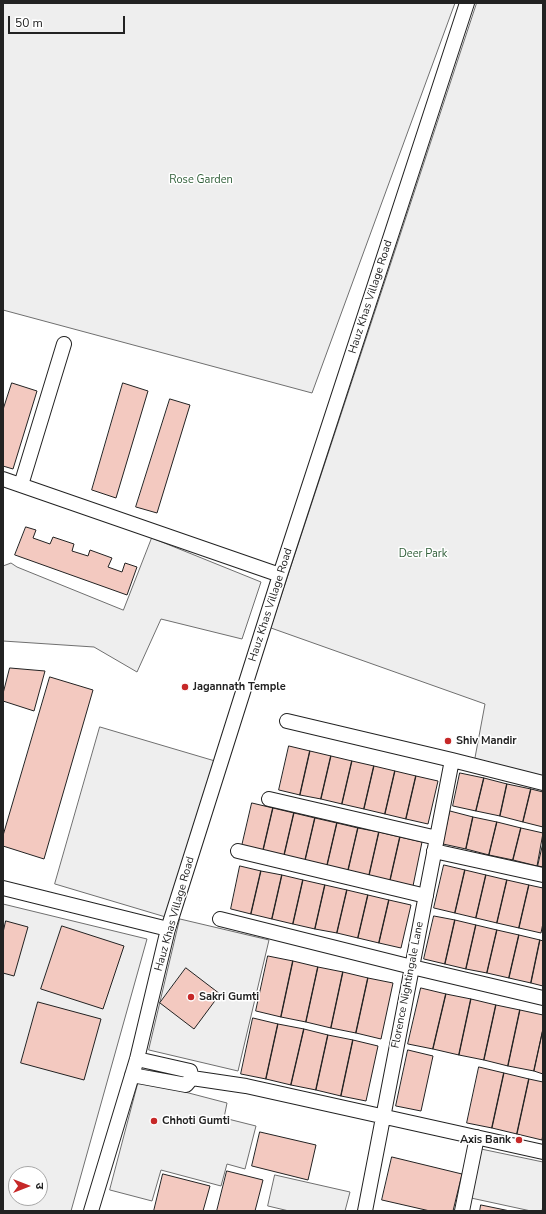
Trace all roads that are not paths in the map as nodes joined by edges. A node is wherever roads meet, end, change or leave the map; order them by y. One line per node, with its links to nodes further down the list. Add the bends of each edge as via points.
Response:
1 (467, 3): 5 (street, Hauz Khas Village Road)
2 (64, 344): 4 (street)
3 (3, 478): 4 (street)
4 (21, 485): 5 (street)
5 (280, 574): 16 (street, Hauz Khas Village Road)
6 (287, 721): 7 (street)
7 (452, 760): 8 (street); 10 (street, Florence Nightingale Lane)
8 (543, 783)
9 (269, 799): 10 (street)
10 (436, 844): 12 (street); 14 (street, Florence Nightingale Lane)
11 (238, 851): 14 (street)
12 (543, 875)
13 (3, 888): 16 (street)
14 (426, 896): 17 (street, Florence Nightingale Lane)
15 (220, 919): 17 (street)
16 (168, 929): 19 (street, Hauz Khas Village Road)
17 (412, 967): 18 (street); 22 (street, Florence Nightingale Lane)
18 (543, 998)
19 (137, 1059): 20 (street, Hauz Khas Village Road); 21 (street, via 190,1071)
20 (132, 1075): 21 (street, via 186,1085); 25 (street, Hauz Khas Village Road)
21 (192, 1078): 22 (street, via 246,1086)
22 (383, 1116): 23 (street); 26 (street, Florence Nightingale Lane)
23 (477, 1137): 24 (street); 27 (street)
24 (543, 1152)
25 (91, 1211)
26 (364, 1211)
27 (462, 1211)

